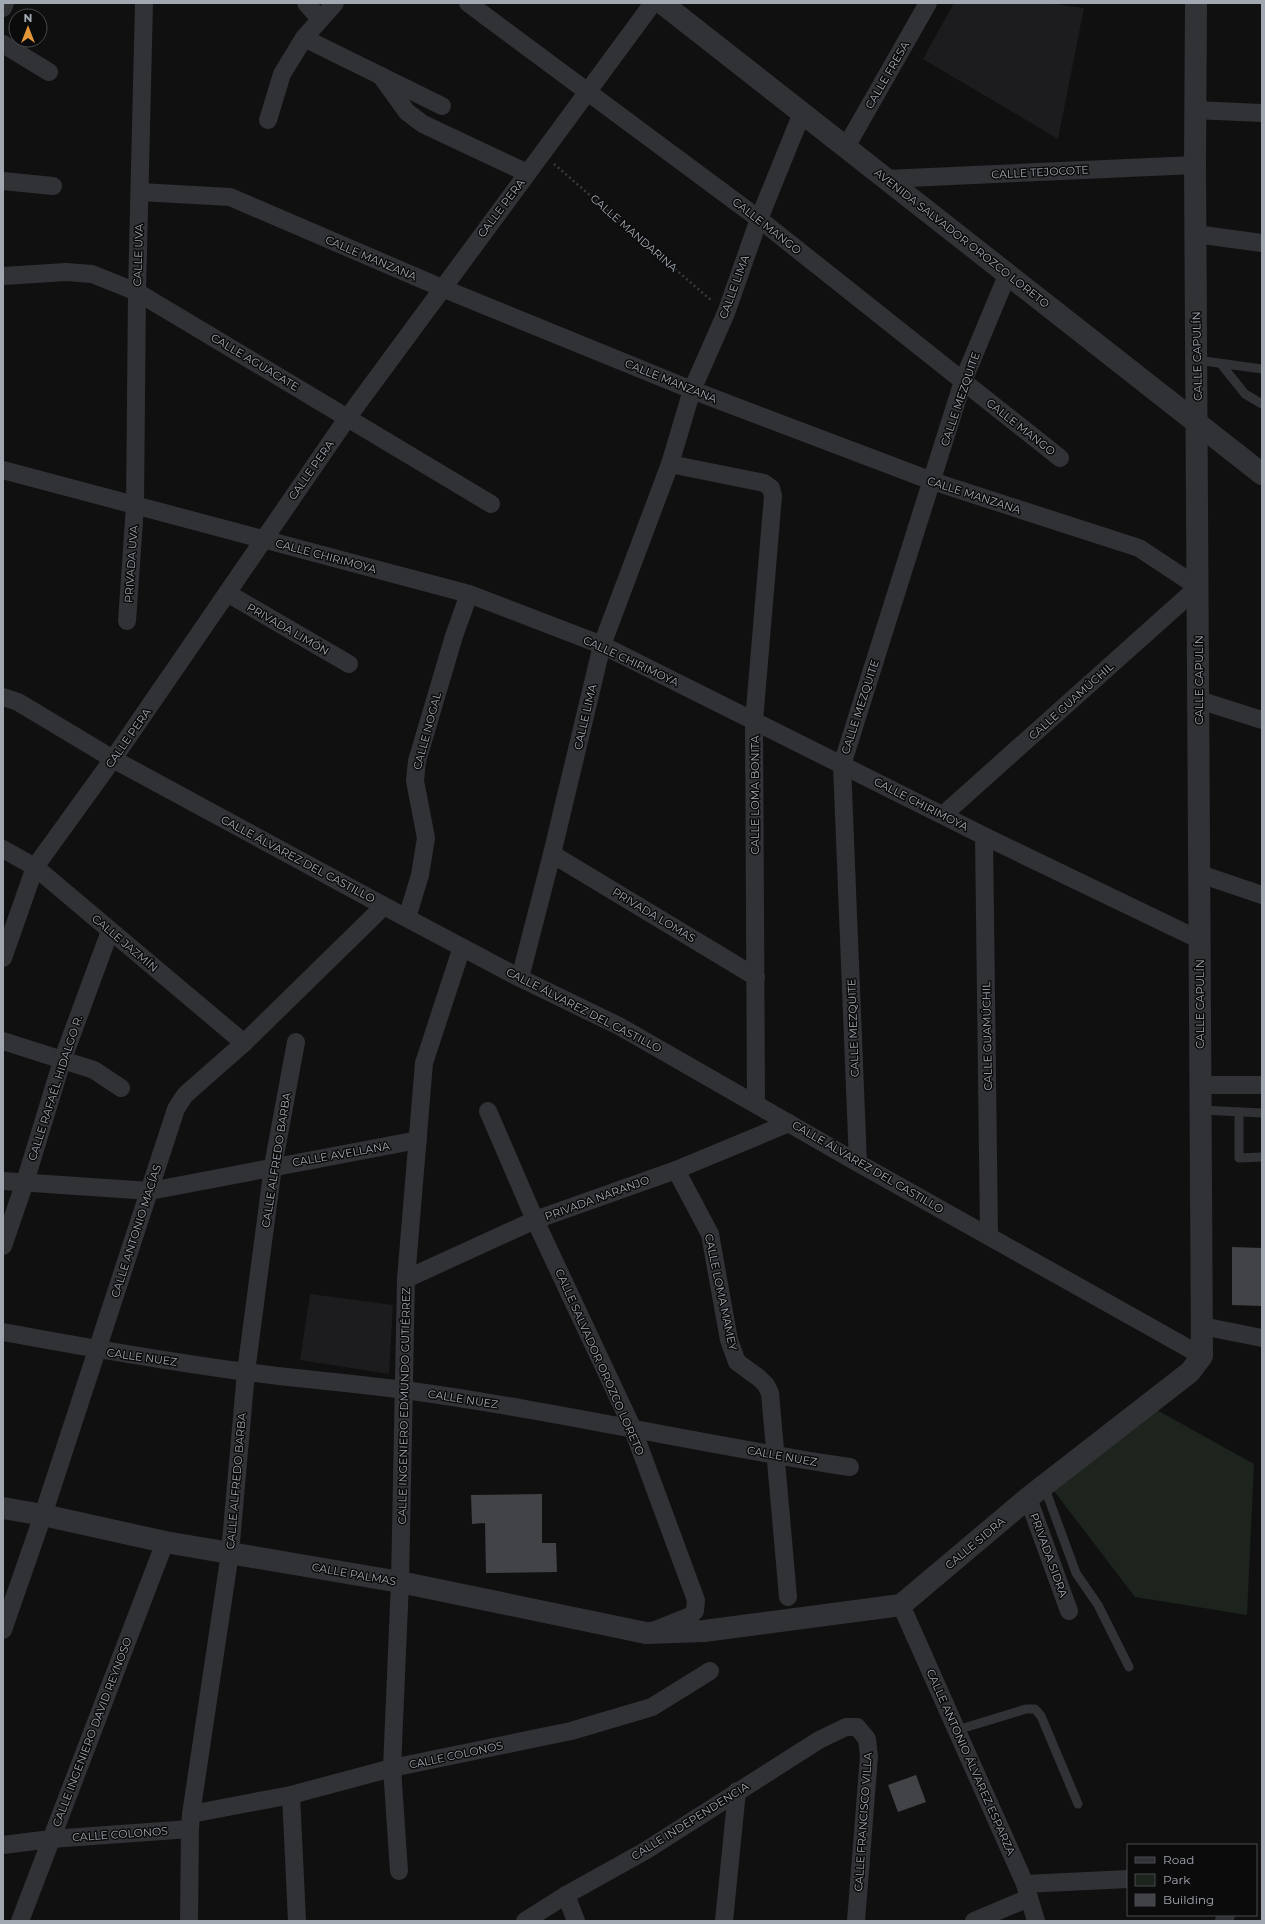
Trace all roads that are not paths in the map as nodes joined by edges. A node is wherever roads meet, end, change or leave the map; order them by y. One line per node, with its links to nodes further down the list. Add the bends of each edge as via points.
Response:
1 (5, 3): 10 (street)
2 (144, 3): 28 (street, CALLE UVA)
3 (306, 3): 11 (street)
4 (335, 3): 11 (street)
5 (468, 3): 16 (street, CALLE MANGO)
6 (653, 3): 16 (street, CALLE PERA)
7 (662, 3): 19 (street, AVENIDA SALVADOR OROZCO LORETO)
8 (928, 3): 22 (street, CALLE FRESA)
9 (1196, 3): 18 (street, CALLE CAPULÍN)
10 (3, 8)
11 (320, 19): 12 (street)
12 (304, 38): 15 (street); 21 (street, via 282,74)
13 (3, 44): 14 (street)
14 (49, 72)
15 (381, 76): 17 (street); 24 (street, via 407,112 423,124)
16 (588, 91): 24 (street, CALLE PERA); 29 (street, CALLE MANGO)
17 (442, 106)
18 (1194, 110): 20 (street); 23 (street, CALLE CAPULÍN)
19 (802, 113): 22 (street, AVENIDA SALVADOR OROZCO LORETO); 29 (street, CALLE LIMA)
20 (1262, 113)
21 (268, 120)
22 (846, 147): 25 (street, AVENIDA SALVADOR OROZCO LORETO)
23 (1195, 165): 25 (street, CALLE TEJOCOTE); 30 (street, CALLE CAPULÍN)
24 (527, 174): 34 (street, CALLE PERA)
25 (886, 179): 32 (street, AVENIDA SALVADOR OROZCO LORETO)
26 (3, 181): 27 (street)
27 (53, 186)
28 (140, 192): 34 (street, CALLE MANZANA, via 230,197); 35 (street, CALLE UVA)
29 (759, 219): 39 (street, CALLE MANGO); 40 (street, CALLE LIMA, via 726,313)
30 (1195, 234): 31 (street); 36 (street, CALLE CAPULÍN)
31 (1262, 243)
32 (1008, 273): 39 (street, CALLE MEZQUITE); 43 (street, AVENIDA SALVADOR OROZCO LORETO)
33 (3, 276): 35 (street, CALLE AGUACATE, via 66,272 92,274)
34 (442, 288): 40 (street, CALLE MANZANA); 42 (street, CALLE PERA)
35 (137, 292): 42 (street, CALLE AGUACATE); 50 (street, CALLE UVA)
36 (1197, 360): 37 (lane); 43 (street, CALLE CAPULÍN)
37 (1221, 364): 38 (lane); 41 (lane, via 1245,394)
38 (1262, 370)
39 (963, 381): 44 (street, CALLE MANGO); 48 (street, CALLE MEZQUITE)
40 (692, 390): 45 (street, CALLE LIMA); 48 (street, CALLE MANZANA)
41 (1262, 404)
42 (348, 417): 49 (street, CALLE AGUACATE); 51 (street, CALLE PERA)
43 (1197, 423): 47 (street, AVENIDA SALVADOR OROZCO LORETO); 52 (street, CALLE CAPULÍN)
44 (1060, 458)
45 (670, 464): 56 (street, CALLE LIMA); 61 (street, CALLE LOMA BONITA, via 764,483 771,488 773,496)
46 (3, 470): 50 (street, CALLE CHIRIMOYA)
47 (1262, 474)
48 (932, 482): 52 (street, CALLE MANZANA, via 1139,548); 63 (street, CALLE MEZQUITE)
49 (491, 504)
50 (135, 506): 51 (street, CALLE CHIRIMOYA); 55 (street, PRIVADA UVA)
51 (263, 539): 53 (street, CALLE PERA); 54 (street, CALLE CHIRIMOYA)
52 (1198, 587): 59 (street, CALLE CAPULÍN); 64 (street, CALLE GUAMÚCHIL)
53 (227, 593): 57 (street, PRIVADA LIMÓN); 62 (street, CALLE PERA)
54 (469, 594): 56 (street, CALLE CHIRIMOYA); 72 (street, CALLE NOGAL, via 417,761 414,781 426,838 420,876)
55 (127, 621)
56 (602, 645): 61 (street, CALLE CHIRIMOYA); 67 (street, CALLE LIMA)
57 (349, 664)
58 (3, 697): 62 (street, CALLE ÁLVAREZ DEL CASTILLO, via 18,702)
59 (1199, 700): 60 (street); 69 (street, CALLE CAPULÍN)
60 (1262, 720)
61 (754, 721): 63 (street, CALLE CHIRIMOYA); 77 (street, CALLE LOMA BONITA)
62 (113, 760): 68 (street, CALLE PERA); 71 (street, CALLE ÁLVAREZ DEL CASTILLO)
63 (842, 765): 64 (street, CALLE CHIRIMOYA); 94 (street, CALLE MEZQUITE)
64 (943, 815): 65 (street, CALLE CHIRIMOYA)
65 (984, 836): 74 (street, CALLE CHIRIMOYA); 101 (street, CALLE GUAMÚCHIL)
66 (3, 849): 68 (street, CALLE JAZMÍN)
67 (552, 854): 77 (street, PRIVADA LOMAS); 78 (street, CALLE LIMA)
68 (36, 867): 73 (street, CALLE JAZMÍN); 76 (street, CALLE PERA)
69 (1200, 874): 70 (street); 74 (street, CALLE CAPULÍN)
70 (1262, 894)
71 (384, 906): 72 (street, CALLE ÁLVAREZ DEL CASTILLO); 81 (street, CALLE ANTONIO MACÍAS)
72 (407, 918): 75 (street, CALLE ÁLVAREZ DEL CASTILLO)
73 (110, 931): 81 (street, CALLE JAZMÍN); 82 (street, CALLE RAFAÉL HIDALGO R.)
74 (1200, 940): 83 (street, CALLE CAPULÍN)
75 (462, 948): 78 (street, CALLE ÁLVAREZ DEL CASTILLO); 92 (street, CALLE INGENIERO EDMUNDO GUTIÉRREZ, via 424,1064)
76 (3, 958)
77 (756, 977): 86 (street, CALLE LOMA BONITA)
78 (520, 978): 86 (street, CALLE ÁLVAREZ DEL CASTILLO, via 619,1026)
79 (3, 1041): 82 (street)
80 (296, 1042): 95 (street, CALLE ALFREDO BARBA)
81 (244, 1043): 99 (street, CALLE ANTONIO MACÍAS, via 185,1095 176,1109)
82 (62, 1061): 85 (street, via 94,1070); 98 (street, CALLE RAFAÉL HIDALGO R.)
83 (1201, 1085): 84 (street); 87 (street, CALLE CAPULÍN)
84 (1262, 1085)
85 (121, 1088)
86 (756, 1103): 91 (street, CALLE ÁLVAREZ DEL CASTILLO)
87 (1201, 1110): 89 (lane); 104 (street, CALLE CAPULÍN)
88 (488, 1111): 100 (street, CALLE SALVADOR OROZCO LORETO)
89 (1239, 1112): 90 (lane); 93 (lane, via 1239,1158)
90 (1262, 1113)
91 (790, 1123): 94 (street, CALLE ÁLVAREZ DEL CASTILLO); 96 (street, PRIVADA NARANJO)
92 (418, 1140): 95 (street, CALLE AVELLANA); 103 (street, CALLE INGENIERO EDMUNDO GUTIÉRREZ)
93 (1262, 1158)
94 (858, 1163): 101 (street, CALLE ÁLVAREZ DEL CASTILLO)
95 (273, 1166): 99 (street, CALLE AVELLANA); 109 (street, CALLE ALFREDO BARBA)
96 (676, 1170): 100 (street, PRIVADA NARANJO); 112 (street, CALLE LOMA MAMEY, via 710,1234 729,1340 737,1362 759,1378 770,1393)
97 (3, 1181): 98 (street, CALLE AVELLANA)
98 (25, 1182): 99 (street, CALLE AVELLANA); 102 (street, CALLE RAFAÉL HIDALGO R.)
99 (150, 1190): 107 (street, CALLE ANTONIO MACÍAS)
100 (535, 1220): 103 (street, PRIVADA NARANJO); 111 (street, CALLE SALVADOR OROZCO LORETO)
101 (990, 1235): 108 (street, CALLE ÁLVAREZ DEL CASTILLO)
102 (3, 1246)
103 (406, 1279): 110 (street, CALLE INGENIERO EDMUNDO GUTIÉRREZ)
104 (1202, 1326): 106 (street); 108 (street, CALLE CAPULÍN)
105 (3, 1332): 107 (street, CALLE NUEZ)
106 (1262, 1338)
107 (97, 1350): 109 (street, CALLE NUEZ); 116 (street, CALLE ANTONIO MACÍAS)
108 (1202, 1356): 114 (street, CALLE SIDRA, via 1190,1372)
109 (246, 1372): 110 (street, CALLE NUEZ); 118 (street, CALLE ALFREDO BARBA)
110 (405, 1390): 111 (street, CALLE NUEZ); 119 (street, CALLE INGENIERO EDMUNDO GUTIÉRREZ)
111 (632, 1427): 112 (street, CALLE NUEZ); 124 (street, CALLE SALVADOR OROZCO LORETO, via 697,1605 690,1616)
112 (774, 1456): 113 (street, CALLE NUEZ); 120 (street, CALLE LOMA MAMEY)
113 (850, 1467)
114 (1036, 1492): 121 (street, CALLE SIDRA); 122 (street, PRIVADA SIDRA); 125 (lane, via 1076,1573 1098,1605)
115 (3, 1508): 116 (street, CALLE PALMAS)
116 (43, 1515): 117 (street, CALLE PALMAS); 123 (street, CALLE ANTONIO MACÍAS)
117 (165, 1542): 118 (street, CALLE PALMAS); 134 (street, CALLE INGENIERO DAVID REYNOSO)
118 (230, 1552): 119 (street, CALLE PALMAS); 133 (street, CALLE ALFREDO BARBA)
119 (400, 1582): 124 (street, CALLE PALMAS); 129 (street, CALLE INGENIERO EDMUNDO GUTIÉRREZ)
120 (788, 1597)
121 (901, 1605): 124 (street, CALLE PALMAS, via 704,1632); 128 (street, CALLE ANTONIO ÁLVAREZ ESPARZA)
122 (1069, 1611)
123 (3, 1630)
124 (646, 1633)
125 (1129, 1667)
126 (710, 1671): 129 (street, CALLE COLONOS, via 652,1707 571,1731)
127 (857, 1727): 130 (street, CALLE INDEPENDENCIA, via 846,1727 819,1740); 146 (street, CALLE FRANCISCO VILLA, via 867,1739 869,1756)
128 (957, 1730): 132 (lane, via 1026,1709 1035,1709 1041,1716); 138 (street, CALLE ANTONIO ÁLVAREZ ESPARZA)
129 (392, 1768): 131 (street, CALLE COLONOS); 136 (street, CALLE INGENIERO EDMUNDO GUTIÉRREZ)
130 (737, 1791): 139 (street, CALLE INDEPENDENCIA, via 645,1851); 145 (street)
131 (291, 1795): 133 (street, CALLE COLONOS); 142 (street)
132 (1078, 1804)
133 (191, 1821): 134 (street, CALLE COLONOS); 141 (street, CALLE ALFREDO BARBA)
134 (51, 1839): 135 (street, CALLE COLONOS); 140 (street, CALLE INGENIERO DAVID REYNOSO)
135 (3, 1845)
136 (399, 1870)
137 (1127, 1879): 138 (street)
138 (1027, 1891): 147 (street); 148 (street, CALLE ANTONIO ÁLVAREZ ESPARZA)
139 (566, 1895): 143 (street, CALLE INDEPENDENCIA); 144 (street)
140 (20, 1921)
141 (189, 1921)
142 (298, 1921)
143 (525, 1921)
144 (576, 1921)
145 (724, 1921)
146 (856, 1921)
147 (974, 1921)
148 (1036, 1921)

